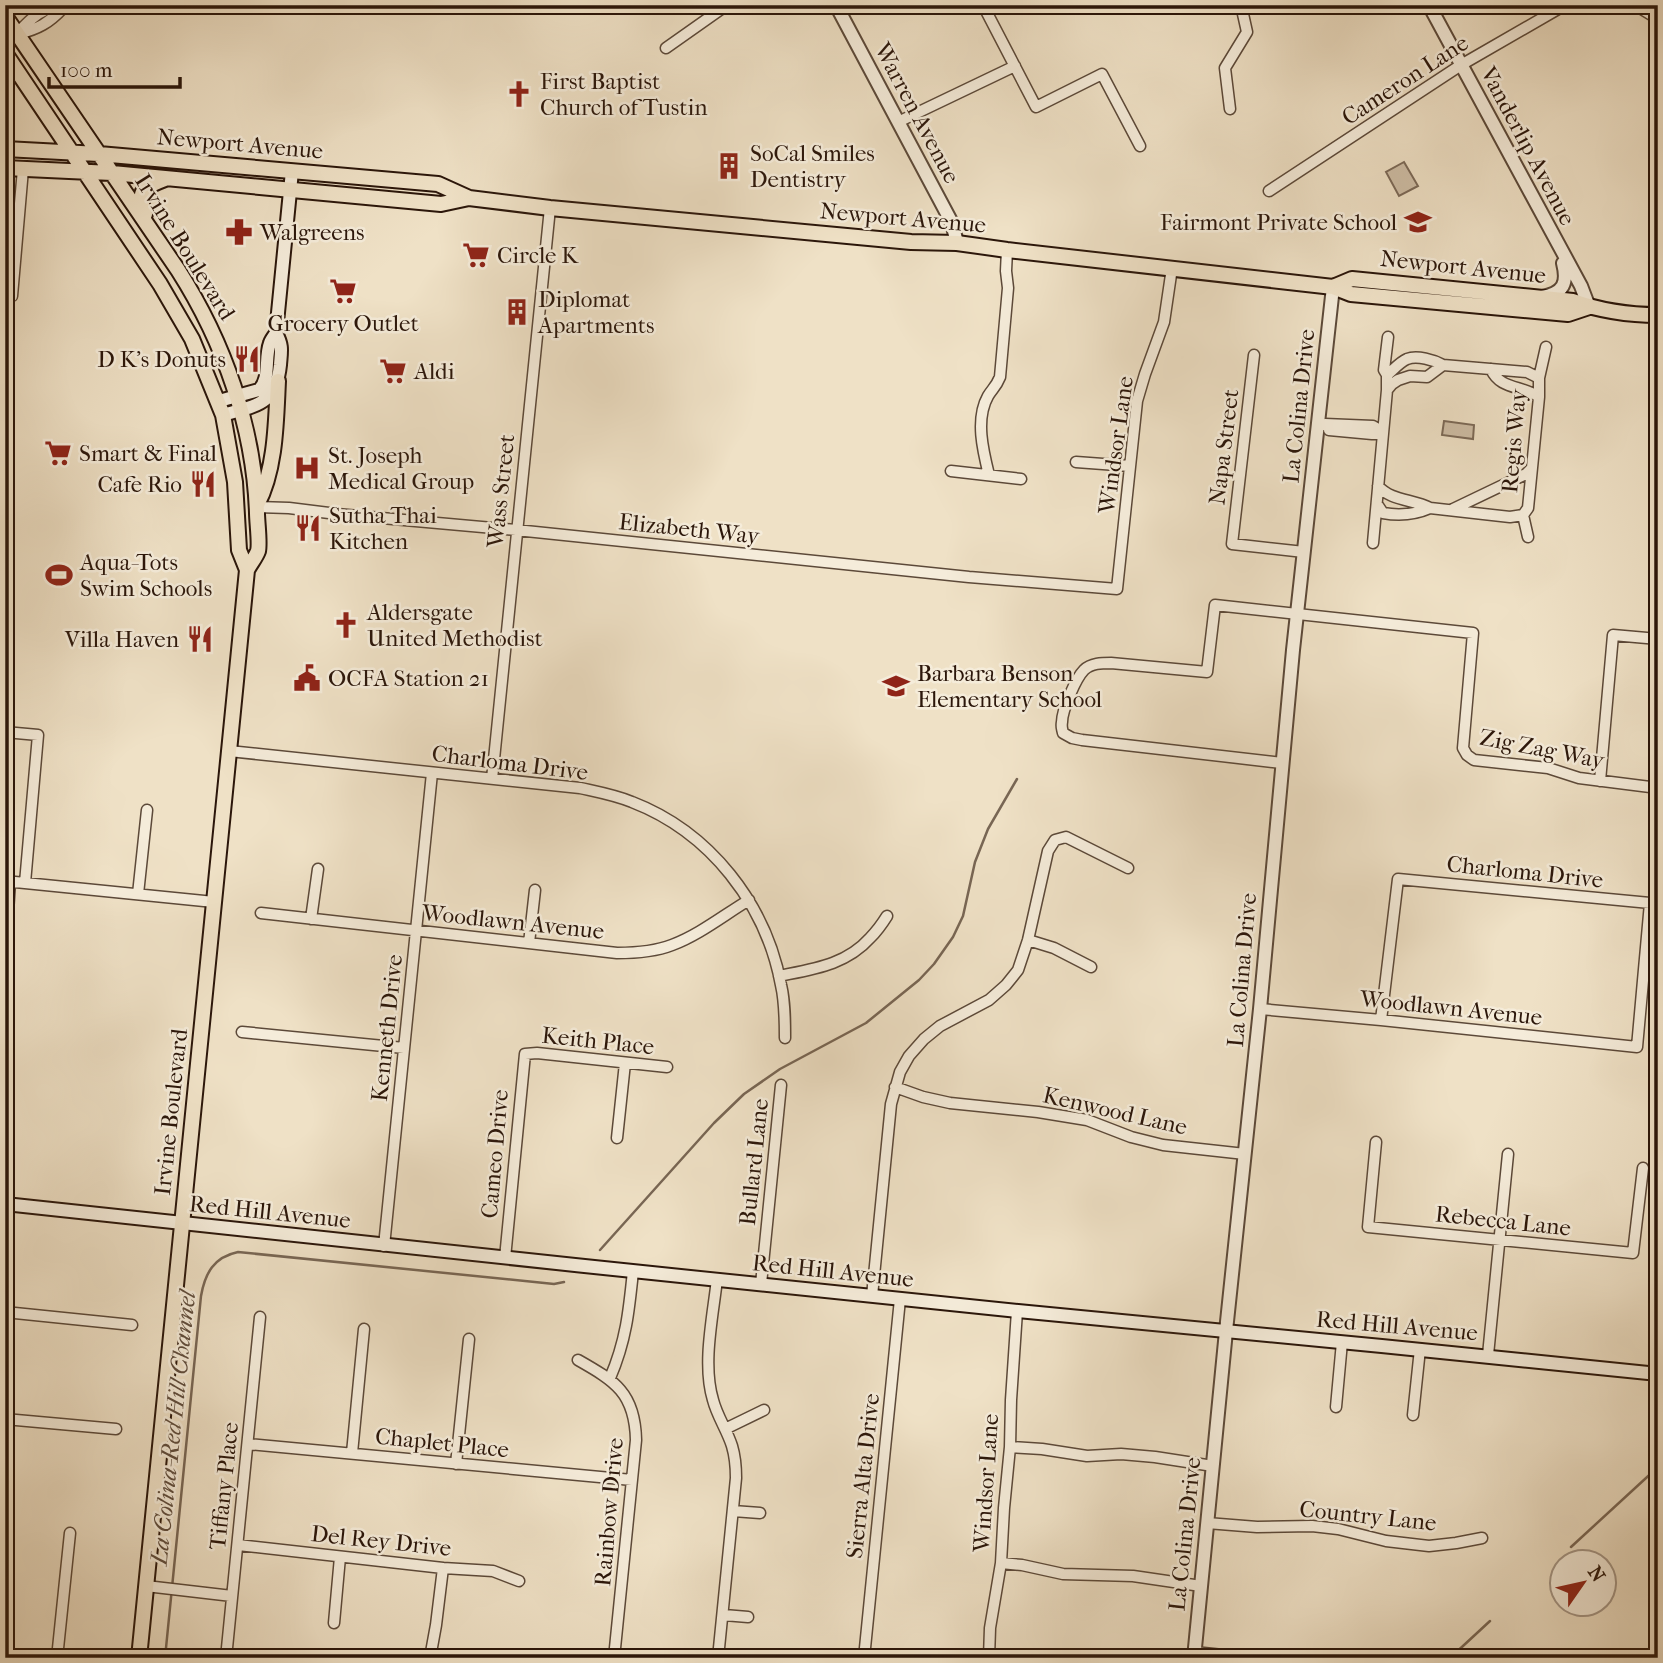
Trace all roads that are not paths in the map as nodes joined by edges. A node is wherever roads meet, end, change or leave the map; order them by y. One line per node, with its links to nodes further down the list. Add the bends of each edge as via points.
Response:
1 (727, 5): 13 (street)
2 (836, 5): 18 (street, Warren Avenue)
3 (1241, 5): 17 (street, via 1247,32 1225,68)
4 (1429, 5): 15 (street, Vanderlip Avenue)
5 (1565, 5): 15 (street, Cameron Lane)
6 (1635, 5): 10 (street)
7 (66, 6): 11 (street, via 53,19)
8 (986, 6): 16 (street)
9 (5, 16): 11 (main road, Irvine Boulevard)
10 (1657, 17)
11 (18, 34): 12 (street); 22 (main road, Irvine Boulevard)
12 (5, 44)
13 (666, 48)
14 (5, 53): 21 (main road, Irvine Boulevard)
15 (1461, 65): 30 (street, Cameron Lane); 35 (street, Vanderlip Avenue)
16 (1015, 66): 18 (street); 19 (street, via 1036,107 1102,74)
17 (1230, 109)
18 (898, 122): 34 (street, Warren Avenue, via 952,223)
19 (1140, 146)
20 (5, 149): 21 (main road, Newport Avenue)
21 (71, 152): 22 (main road, Newport Avenue); 26 (main road, Irvine Boulevard)
22 (99, 154): 25 (main road, Newport Avenue); 27 (main road, Irvine Boulevard)
23 (5, 168): 24 (main road, Newport Avenue)
24 (23, 169): 26 (main road, Newport Avenue); 39 (street, via 12,296)
25 (292, 171): 29 (street); 31 (main road, Newport Avenue, via 438,184)
26 (85, 173): 27 (main road, Newport Avenue); 56 (main road, Irvine Boulevard, via 186,328)
27 (111, 173): 28 (main road, Newport Avenue); 33 (main road, Irvine Boulevard)
28 (167, 179): 29 (main road, Newport Avenue); 33 (main road, via 141,195)
29 (290, 190): 31 (main road, Newport Avenue, via 441,204); 43 (street)
30 (1269, 191)
31 (468, 198): 32 (main road, Newport Avenue)
32 (550, 208): 34 (main road, Newport Avenue); 73 (street, Wass Street)
33 (150, 229): 57 (main road, Irvine Boulevard, via 200,308)
34 (957, 243): 36 (main road, Newport Avenue)
35 (1560, 249): 40 (street, via 1564,285); 41 (street, Vanderlip Avenue)
36 (1007, 250): 37 (main road, Newport Avenue); 65 (street, via 1000,377 986,400 981,423)
37 (1172, 268): 38 (main road, Newport Avenue); 62 (street, Windsor Lane, via 1164,322 1137,401)
38 (1333, 287): 40 (main road, Newport Avenue, via 1352,279); 41 (main road, Newport Avenue, via 1351,294 1568,314); 59 (street, La Colina Drive)
39 (5, 296)
40 (1539, 298): 41 (main road, Newport Avenue)
41 (1589, 307): 42 (main road, Newport Avenue)
42 (1658, 315)
43 (276, 333): 53 (street, via 282,343); 57 (street, via 270,342 263,387)
44 (1388, 337): 46 (street)
45 (1546, 347): 52 (street, Regis Way)
46 (1386, 352): 48 (street); 51 (street)
47 (1254, 355): 76 (street, Napa Street, via 1232,544)
48 (1400, 364): 49 (street, via 1412,358); 51 (street)
49 (1443, 365): 50 (street); 54 (street, via 1427,377 1398,380)
50 (1491, 369): 52 (street, via 1527,372); 55 (street, via 1503,384)
51 (1387, 374): 54 (street)
52 (1539, 378): 55 (street, Regis Way)
53 (278, 381): 57 (street, via 263,402); 69 (main road, via 270,470)
54 (1387, 390): 60 (street)
55 (1539, 397): 63 (street, Regis Way)
56 (219, 401): 57 (street); 58 (main road, Irvine Boulevard)
57 (239, 403): 58 (street); 69 (main road, Irvine Boulevard)
58 (223, 415): 77 (main road, Irvine Boulevard, via 235,482 239,550)
59 (1318, 427): 60 (street); 76 (street, La Colina Drive)
60 (1383, 432): 67 (street)
61 (1076, 462): 62 (street)
62 (1130, 466): 78 (street, Windsor Lane)
63 (1531, 468): 71 (street); 72 (street, Regis Way, via 1528,508)
64 (951, 471): 65 (street)
65 (989, 475): 66 (street)
66 (1021, 479)
67 (1378, 486): 68 (street); 70 (street, via 1388,495)
68 (1377, 505): 70 (street, via 1383,513 1394,515); 75 (street)
69 (257, 507): 73 (street, Elizabeth Way); 77 (main road, Irvine Boulevard, via 258,551)
70 (1430, 508): 71 (street)
71 (1449, 510): 72 (street, via 1510,517)
72 (1523, 514): 74 (street, Regis Way)
73 (516, 530): 78 (street, Elizabeth Way); 85 (street, Wass Street)
74 (1528, 537)
75 (1373, 542)
76 (1304, 552): 79 (street, La Colina Drive)
77 (247, 570): 82 (main road, Irvine Boulevard)
78 (1117, 589)
79 (1298, 614): 83 (street, La Colina Drive); 83 (street, via 1215,605 1207,672 1096,664 1085,669 1076,683 1061,725 1063,733 1082,740); 86 (street, Zig Zag Way, via 1473,633 1463,748 1467,755 1474,760 1548,768)
80 (1658, 639): 86 (street, via 1613,635)
81 (5, 732): 92 (street, via 37,735)
82 (229, 751): 84 (street, Charloma Drive); 96 (main road, Irvine Boulevard)
83 (1282, 763): 106 (street, La Colina Drive)
84 (432, 773): 85 (street, Charloma Drive); 100 (street, Kenneth Drive)
85 (492, 779): 95 (street, Charloma Drive, via 580,788 634,803 694,838 723,865)
86 (1600, 781): 87 (street, Zig Zag Way)
87 (1658, 788)
88 (147, 810): 94 (street)
89 (1128, 868): 101 (street, via 1066,837 1055,840 1048,851)
90 (318, 869): 99 (street)
91 (8, 881): 92 (street); 103 (street)
92 (25, 883): 94 (street)
93 (535, 890): 102 (street)
94 (138, 894): 96 (street)
95 (749, 900): 102 (street, Woodlawn Avenue, via 673,945 648,951 617,953); 105 (street)
96 (214, 902): 123 (main road, Irvine Boulevard)
97 (261, 913): 99 (street, Woodlawn Avenue)
98 (887, 916): 105 (street, via 849,956 827,966)
99 (311, 919): 100 (street, Woodlawn Avenue)
100 (416, 930): 102 (street, Woodlawn Avenue); 111 (street, Kenneth Drive)
101 (1028, 940): 104 (street); 116 (street, via 1018,970 1006,985 924,1039 909,1056)
102 (529, 943)
103 (5, 960)
104 (1091, 967)
105 (779, 976): 109 (street)
106 (1260, 1009): 107 (street, Woodlawn Avenue); 119 (street, La Colina Drive)
107 (1381, 1020): 110 (street, Woodlawn Avenue); 110 (street, Charloma Drive, via 1398,879 1650,904)
108 (242, 1032): 111 (street)
109 (785, 1038)
110 (1637, 1047)
111 (404, 1048): 125 (street, Kenneth Drive)
112 (525, 1054): 113 (street, Keith Place); 126 (street, Cameo Drive)
113 (625, 1063): 114 (street, Keith Place); 117 (street)
114 (667, 1067)
115 (781, 1085): 129 (street, Bullard Lane)
116 (895, 1087): 119 (street, Kenwood Lane, via 950,1103 1087,1120 1163,1145); 130 (street)
117 (617, 1138)
118 (1376, 1142): 124 (street, Rebecca Lane, via 1368,1227)
119 (1245, 1154): 137 (street, La Colina Drive)
120 (1508, 1154): 124 (street)
121 (1643, 1168): 124 (street, Rebecca Lane, via 1633,1253)
122 (5, 1203): 123 (street, Red Hill Avenue)
123 (183, 1223): 125 (street, Red Hill Avenue); 167 (main road, Irvine Boulevard)
124 (1499, 1239): 141 (street)
125 (384, 1246): 126 (street, Red Hill Avenue)
126 (505, 1258): 127 (street, Red Hill Avenue)
127 (633, 1271): 128 (street, Red Hill Avenue); 144 (street, via 622,1348)
128 (717, 1279): 129 (street, Red Hill Avenue); 150 (street, via 708,1378)
129 (761, 1284): 130 (street, Red Hill Avenue)
130 (872, 1296): 131 (street, Red Hill Avenue)
131 (900, 1299): 132 (street, Red Hill Avenue); 180 (street, Sierra Alta Drive)
132 (1017, 1311): 137 (street, Red Hill Avenue); 152 (street, Windsor Lane)
133 (5, 1312): 135 (street)
134 (260, 1317): 151 (street, Tiffany Place)
135 (132, 1325)
136 (364, 1329): 153 (street)
137 (1226, 1331): 139 (street, Red Hill Avenue); 155 (street, La Colina Drive)
138 (469, 1339): 154 (street)
139 (1342, 1342): 140 (street, Red Hill Avenue); 145 (street)
140 (1420, 1349): 141 (street, Red Hill Avenue); 147 (street)
141 (1488, 1355): 143 (street, Red Hill Avenue)
142 (578, 1360): 144 (street, Rainbow Drive)
143 (1658, 1374)
144 (610, 1378): 156 (street, Rainbow Drive, via 627,1399 636,1426)
145 (1336, 1407)
146 (764, 1410): 150 (street)
147 (1413, 1415)
148 (5, 1419): 149 (street)
149 (116, 1429)
150 (725, 1429): 157 (street, via 735,1460)
151 (248, 1444): 153 (street, Chaplet Place); 162 (street, Tiffany Place)
152 (1010, 1447): 155 (street, via 1087,1456 1147,1456); 164 (street, Windsor Lane)
153 (352, 1454): 154 (street, Chaplet Place)
154 (456, 1464): 156 (street, Chaplet Place)
155 (1213, 1466): 159 (street, La Colina Drive)
156 (632, 1480): 178 (street, Rainbow Drive)
157 (733, 1511): 158 (street); 170 (street)
158 (760, 1513)
159 (1207, 1523): 161 (street, Country Lane, via 1311,1526 1429,1546); 168 (street, La Colina Drive)
160 (70, 1533): 174 (street)
161 (1482, 1538)
162 (238, 1545): 163 (street, Del Rey Drive); 169 (street, Tiffany Place)
163 (340, 1557): 165 (street, Del Rey Drive); 172 (street)
164 (1001, 1563): 168 (street, via 1063,1574 1133,1576); 181 (street, Windsor Lane)
165 (443, 1568): 166 (street, Del Rey Drive, via 493,1571); 177 (street)
166 (519, 1581)
167 (146, 1586): 169 (street); 175 (main road, Irvine Boulevard)
168 (1201, 1586): 173 (street, La Colina Drive)
169 (232, 1596): 176 (street, Tiffany Place)
170 (723, 1615): 171 (street); 179 (street)
171 (748, 1617)
172 (334, 1623)
173 (1194, 1655): 182 (street)
174 (57, 1658)
175 (139, 1658)
176 (226, 1658)
177 (430, 1658)
178 (614, 1658)
179 (718, 1658)
180 (864, 1658)
181 (989, 1658)
182 (1252, 1658)

